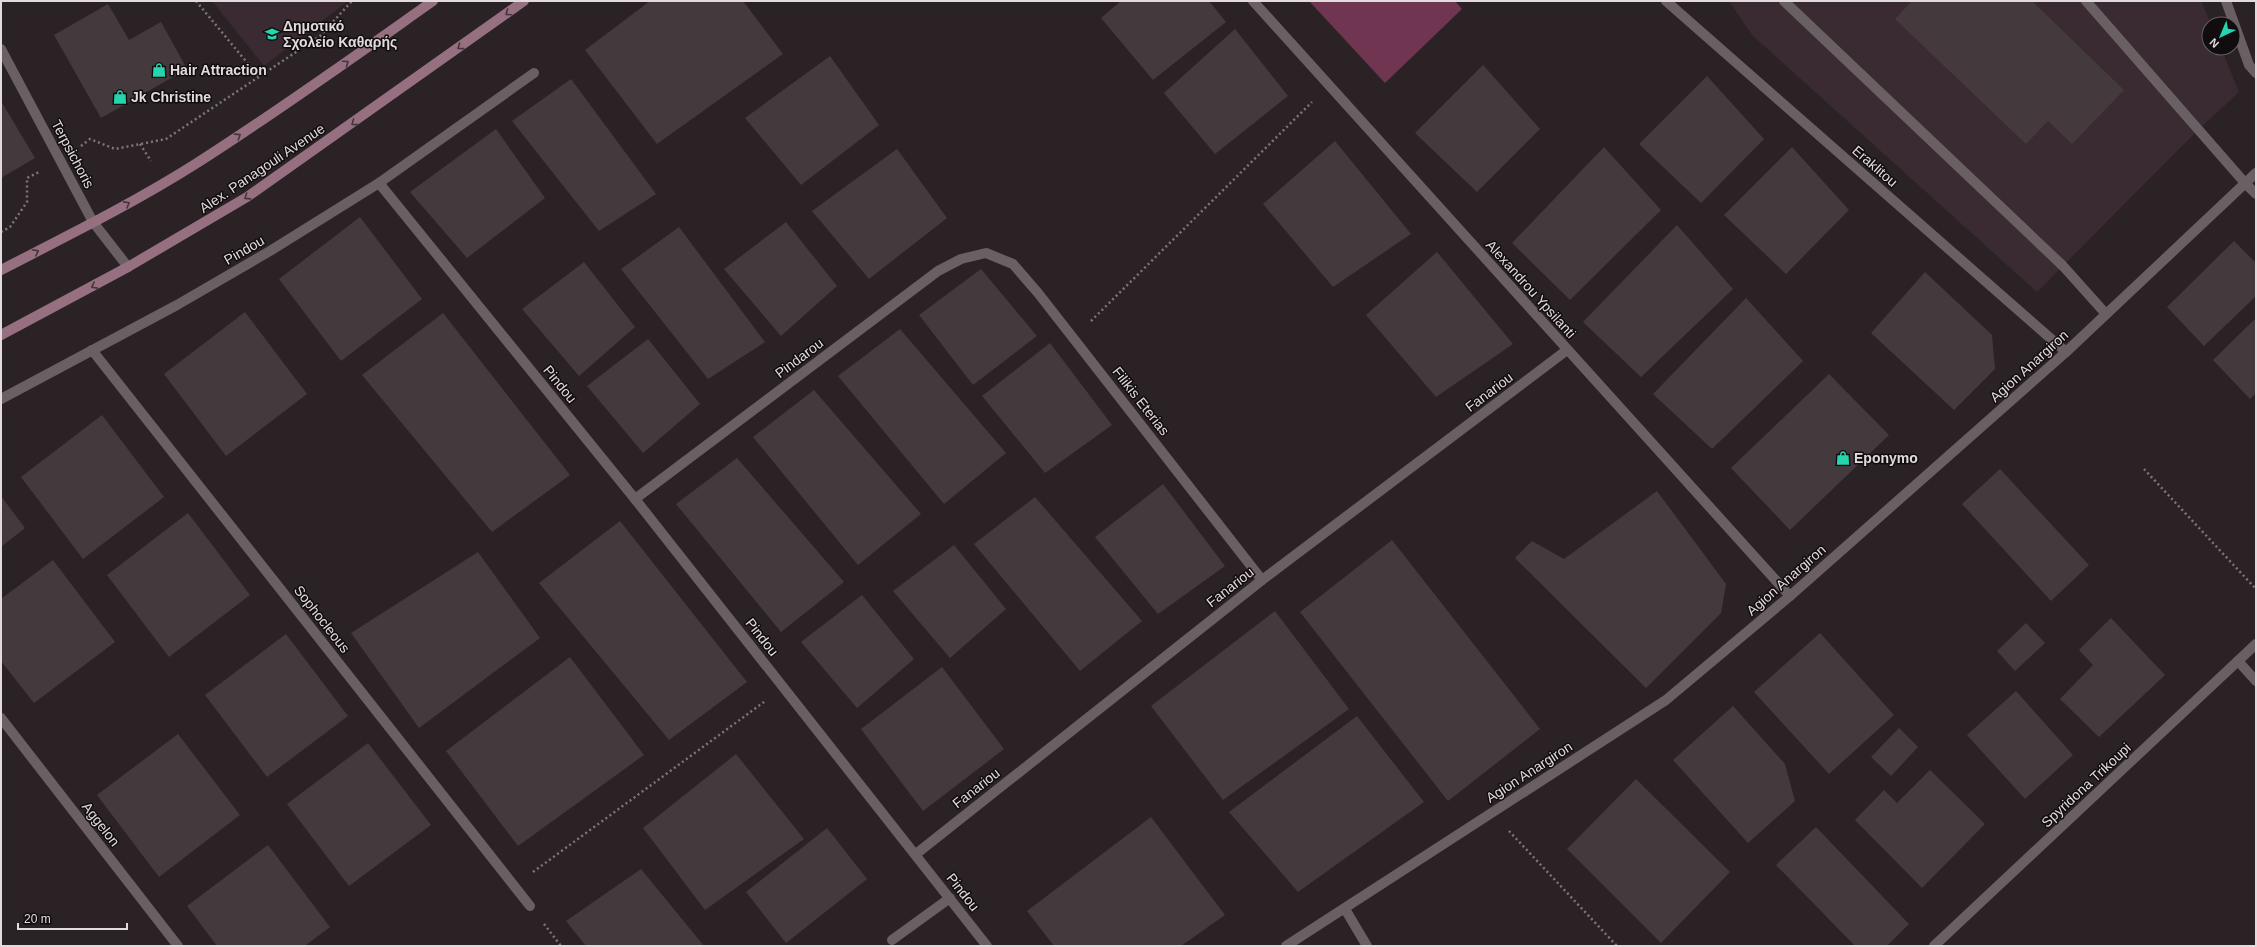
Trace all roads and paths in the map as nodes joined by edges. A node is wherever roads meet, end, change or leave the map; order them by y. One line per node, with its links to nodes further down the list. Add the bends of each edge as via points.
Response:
1 (196, 1): 13 (path)
2 (352, 1): 13 (path, via 320,36)
3 (433, 1): 20 (main road, one-way to 3, via 196,164 314,86)
4 (524, 1): 23 (main road, Alex. Panagouli Avenue, one-way to 23, via 247,197)
5 (1253, 1): 14 (street, Alexandrou Ypsilanti)
6 (1666, 1): 30 (street, Eraklitou)
7 (1784, 1): 25 (street, via 2063,266)
8 (2086, 1): 18 (street)
9 (2226, 1): 12 (street, via 2249,64)
10 (1, 49): 15 (street, Terpsichoris)
11 (534, 73): 17 (street)
12 (2256, 73)
13 (259, 77): 15 (path, via 166,138 115,149 90,139)
14 (1329, 85): 27 (path); 29 (street, Alexandrou Ypsilanti)
15 (61, 162): 20 (street, Terpsichoris); 21 (path, via 27,178 27,202 10,226)
16 (2256, 173): 18 (street, Agion Anargiron)
17 (379, 183): 28 (street, Pindou, via 250,263); 33 (street, Pindou)
18 (2245, 183): 19 (street); 25 (street, Agion Anargiron)
19 (2256, 194)
20 (93, 222): 23 (street, Terpsichoris); 24 (main road, one-way to 20)
21 (1, 232)
22 (986, 253): 27 (street, Filikis Eterias, via 1013,264); 33 (street, Pindarou, via 961,259 938,271)
23 (128, 267): 26 (main road, Alex. Panagouli Avenue, one-way to 26)
24 (1, 270)
25 (2106, 314): 30 (street, Agion Anargiron)
26 (1, 335)
27 (1073, 338): 34 (street, Filikis Eterias)
28 (92, 350): 31 (street, Pindou); 44 (street, Sophocleous)
29 (1567, 350): 34 (street, Fanariou); 36 (street, Alexandrou Ypsilanti)
30 (2066, 352): 36 (street, Agion Anargiron)
31 (1, 399)
32 (2144, 469): 35 (path)
33 (635, 500): 40 (street, Pindou)
34 (1262, 580): 43 (street, Fanariou)
35 (2256, 589)
36 (1790, 596): 42 (street, Agion Anargiron, via 1666,700)
37 (2256, 644): 38 (street, Spyridona Trikoupi)
38 (2238, 661): 39 (street); 54 (street, Spyridona Trikoupi)
39 (2256, 681)
40 (784, 687): 43 (street, Pindou); 44 (path)
41 (1, 718): 49 (street, Aggelon)
42 (1492, 812): 47 (street, Agion Anargiron); 53 (path)
43 (916, 854): 45 (street, Pindou)
44 (515, 886): 46 (street, Sophocleous)
45 (950, 898): 48 (street); 50 (street, Pindou)
46 (530, 906)
47 (1345, 909): 51 (street, Agion Anargiron); 52 (street)
48 (892, 940)
49 (178, 946)
50 (987, 946)
51 (1286, 946)
52 (1367, 946)
53 (1617, 946)
54 (1934, 946)

